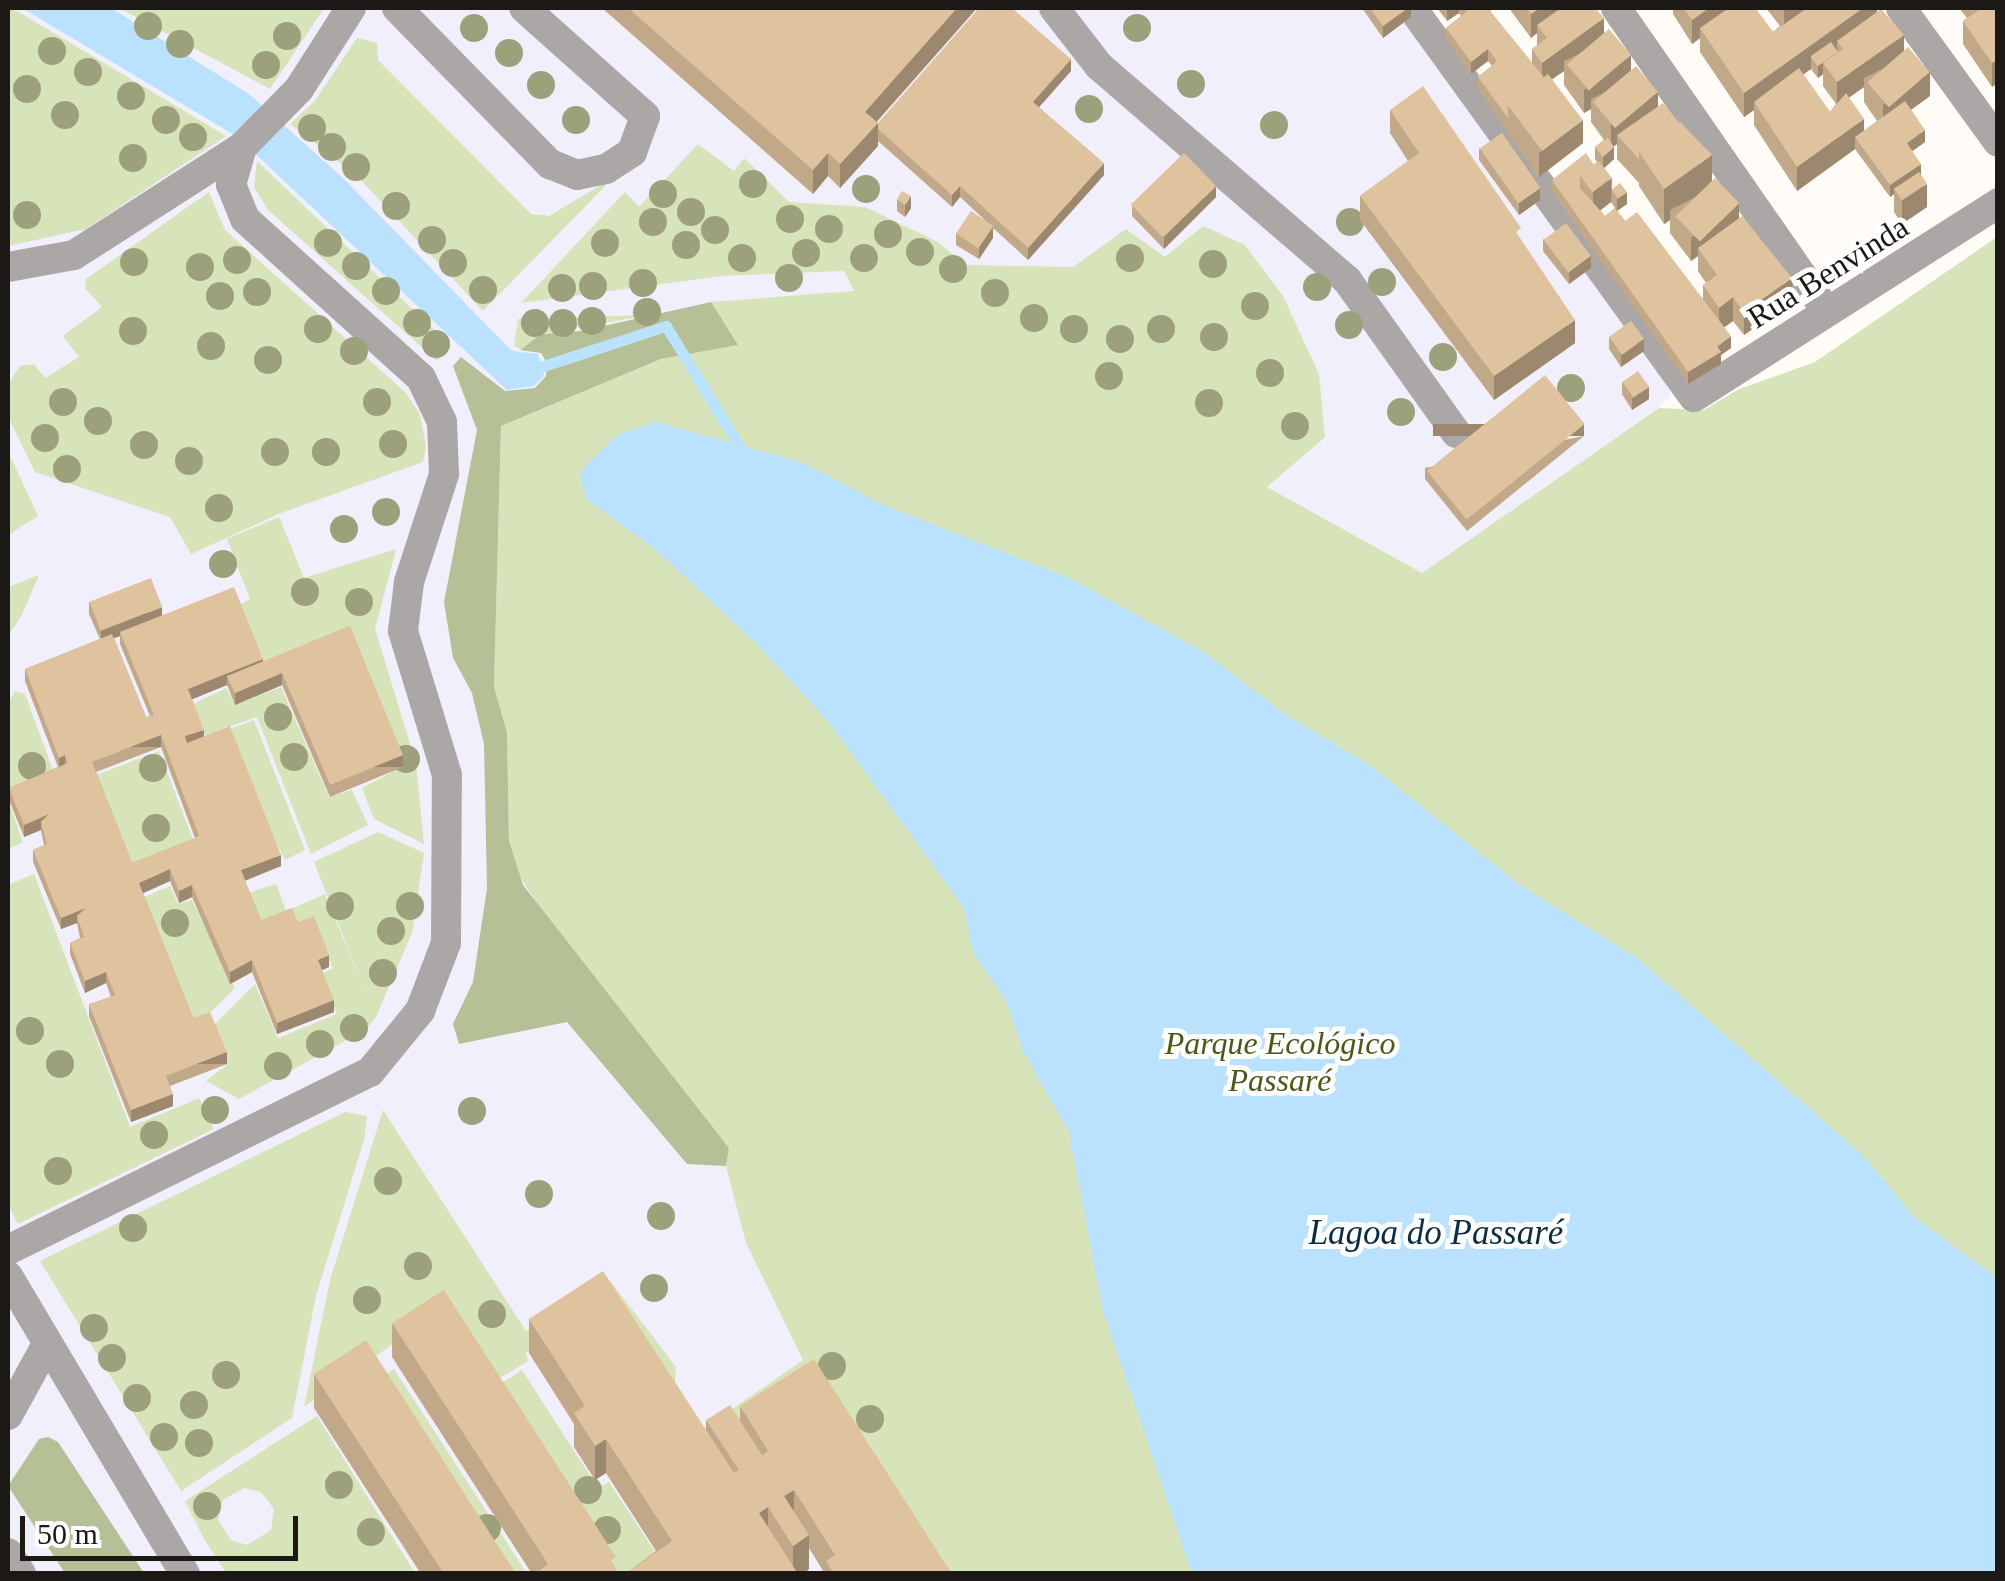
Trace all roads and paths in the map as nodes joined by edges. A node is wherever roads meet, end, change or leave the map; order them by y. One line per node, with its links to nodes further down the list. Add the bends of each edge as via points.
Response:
1 (351, 8): 9 (street, via 299,89)
2 (397, 8): 3 (street, via 550,164 577,175 606,170 632,152 645,116)
3 (524, 8)
4 (1054, 8): 13 (street, via 1100,66 1346,280)
5 (1412, 8): 12 (street, Rua Benvinda, via 1694,398)
6 (1616, 8): 12 (street)
7 (1901, 8): 8 (street)
8 (1998, 142)
9 (242, 147): 11 (street, via 74,255); 14 (street, via 231,185 244,219 420,378 442,422 444,474 409,582 403,630 448,775 446,943 420,1011 370,1072)
10 (1998, 203): 12 (street, Rua Benvinda)
11 (8, 267)
12 (1828, 312)
13 (1456, 433)
14 (8, 1273): 15 (street)
15 (47, 1344): 16 (street); 19 (street)
16 (8, 1415)
17 (8, 1553): 18 (street)
18 (20, 1574)
19 (185, 1574)

